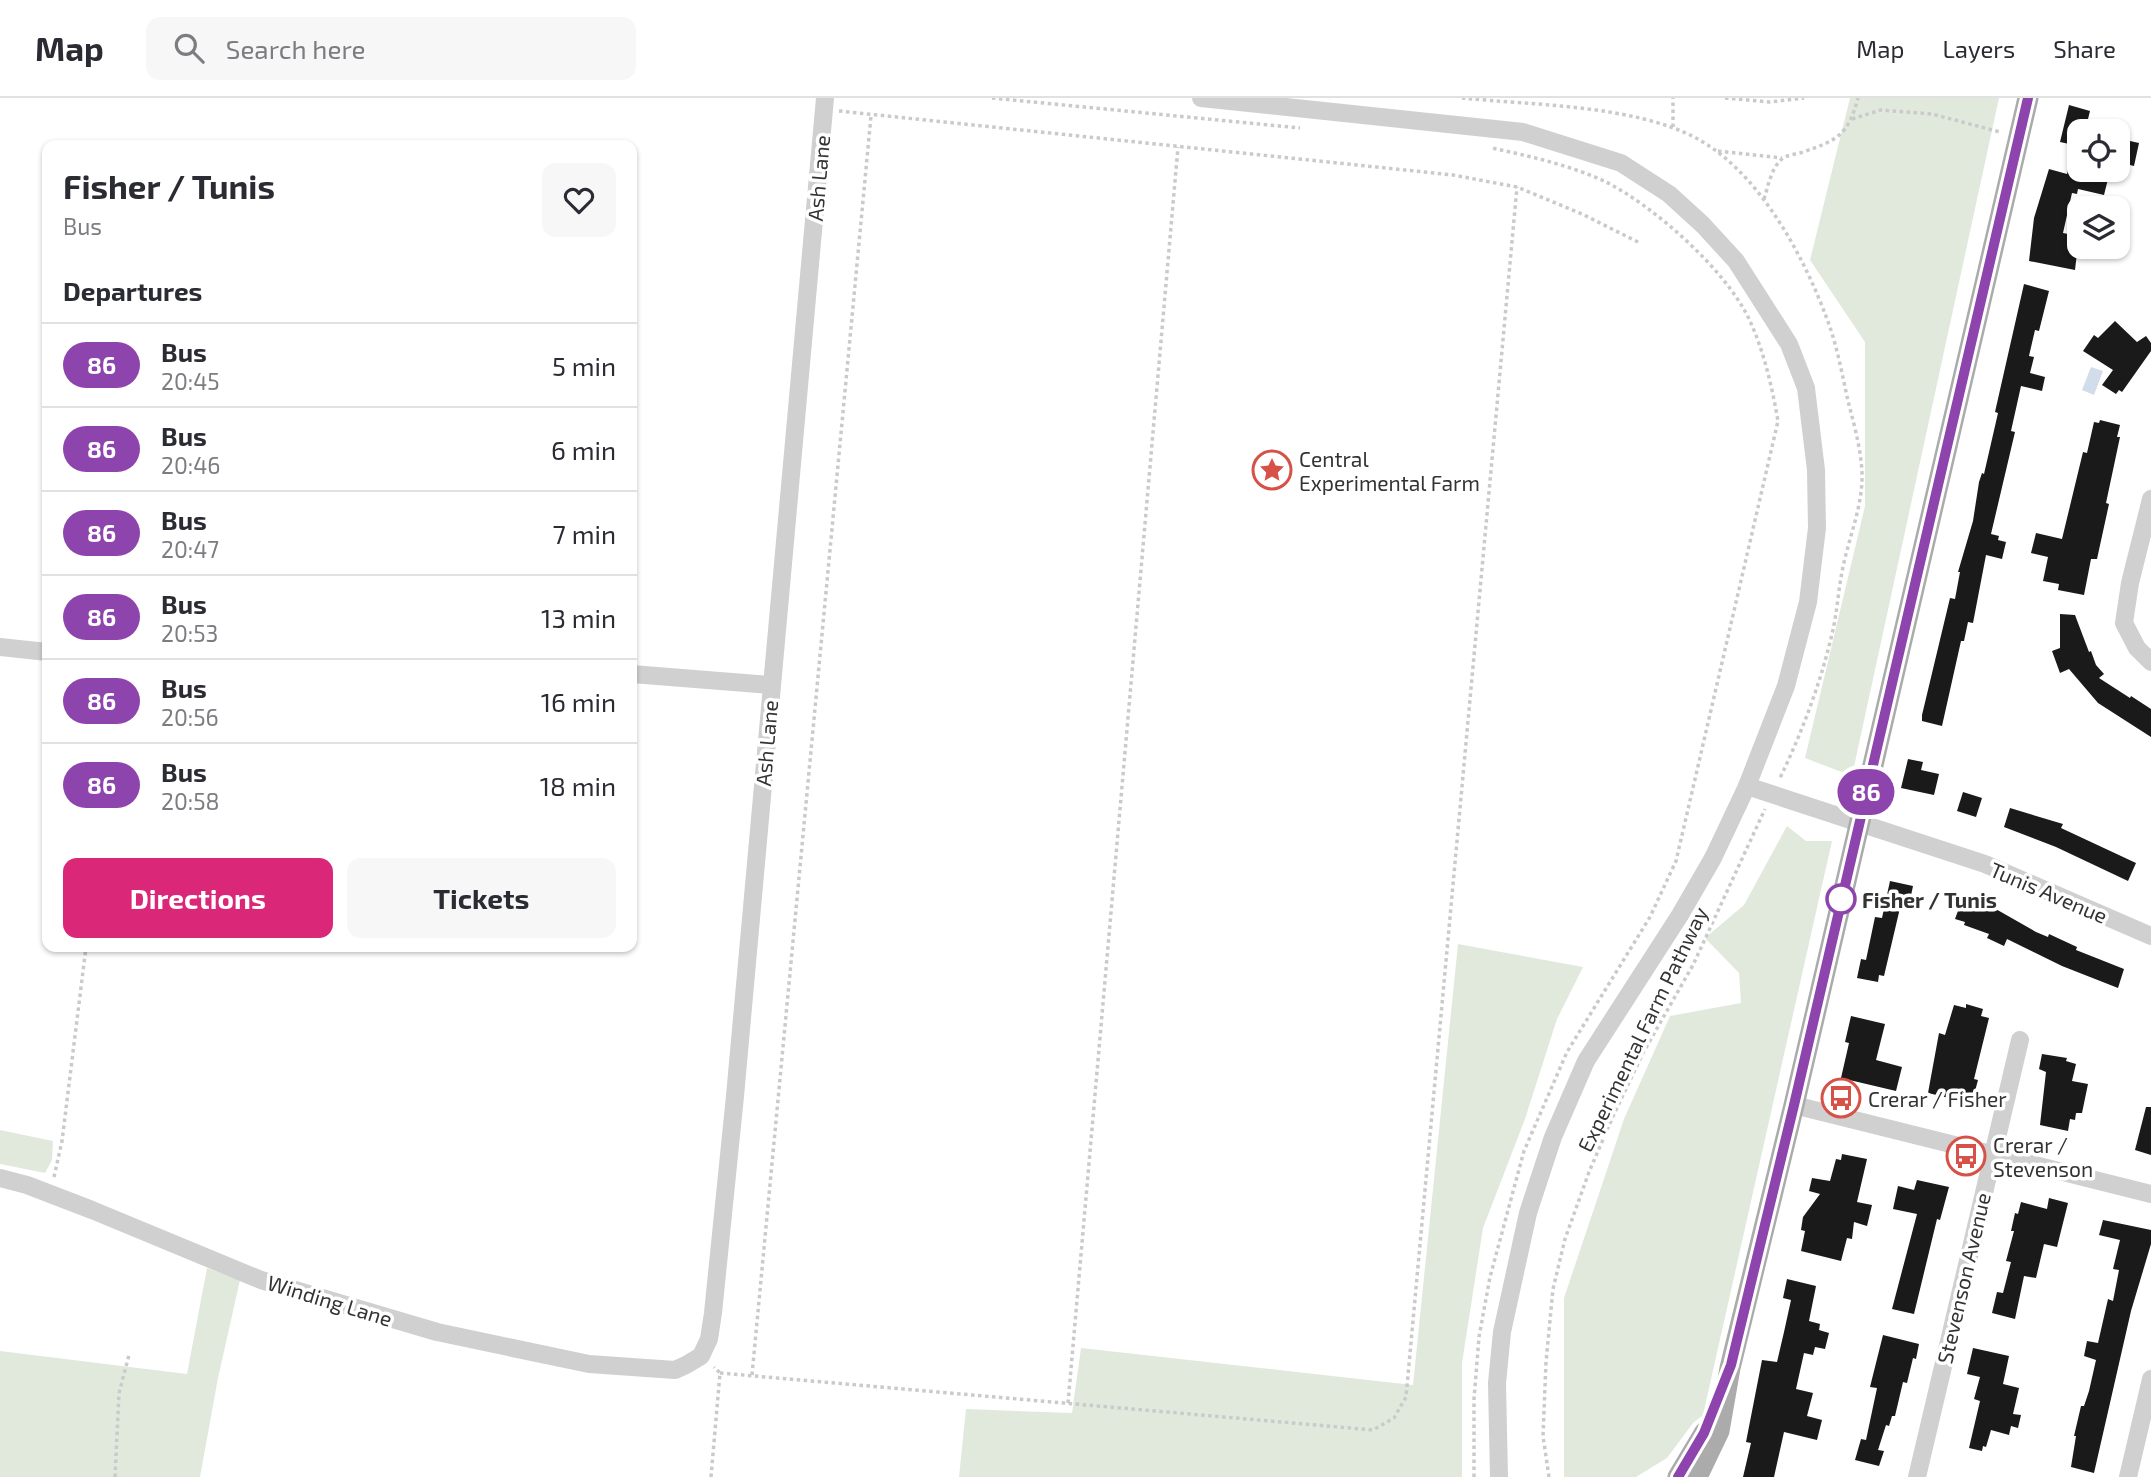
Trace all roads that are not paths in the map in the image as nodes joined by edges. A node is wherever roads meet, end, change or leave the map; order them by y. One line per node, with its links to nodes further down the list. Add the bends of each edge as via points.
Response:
1 (1201, 98): 10 (street, via 1523,132 1576,148 1621,163 1669,194 1736,261 1789,344 1806,388 1816,470 1817,528 1808,602 1786,686)
2 (2028, 98): 11 (main road)
3 (825, 104): 9 (street, Ash Lane)
4 (2151, 499): 7 (street, via 2124,623 2137,648)
5 (0, 647): 6 (street)
6 (42, 651)
7 (2151, 662)
8 (637, 674): 9 (street)
9 (771, 685): 19 (street, Ash Lane, via 713,1313 701,1356)
10 (1747, 786): 11 (street, Tunis Avenue); 22 (street, via 1680,915 1586,1061 1553,1137 1528,1213 1502,1332 1497,1383)
11 (1860, 822): 12 (street, Tunis Avenue, via 1985,864); 14 (main road)
12 (2151, 936)
13 (2020, 1040): 15 (street, Stevenson Avenue)
14 (1794, 1105): 15 (street); 18 (main road)
15 (1991, 1155): 17 (street); 26 (street, Stevenson Avenue)
16 (0, 1178): 19 (street, Winding Lane, via 261,1280 437,1332 589,1364)
17 (2151, 1194)
18 (1730, 1368): 21 (main road); 23 (main road, via 1704,1433)
19 (674, 1370)
20 (2151, 1379): 27 (street)
21 (1719, 1431): 24 (main road); 25 (street)
22 (1499, 1477)
23 (1678, 1477)
24 (1697, 1477)
25 (1708, 1477)
26 (1917, 1477)
27 (2128, 1477)

